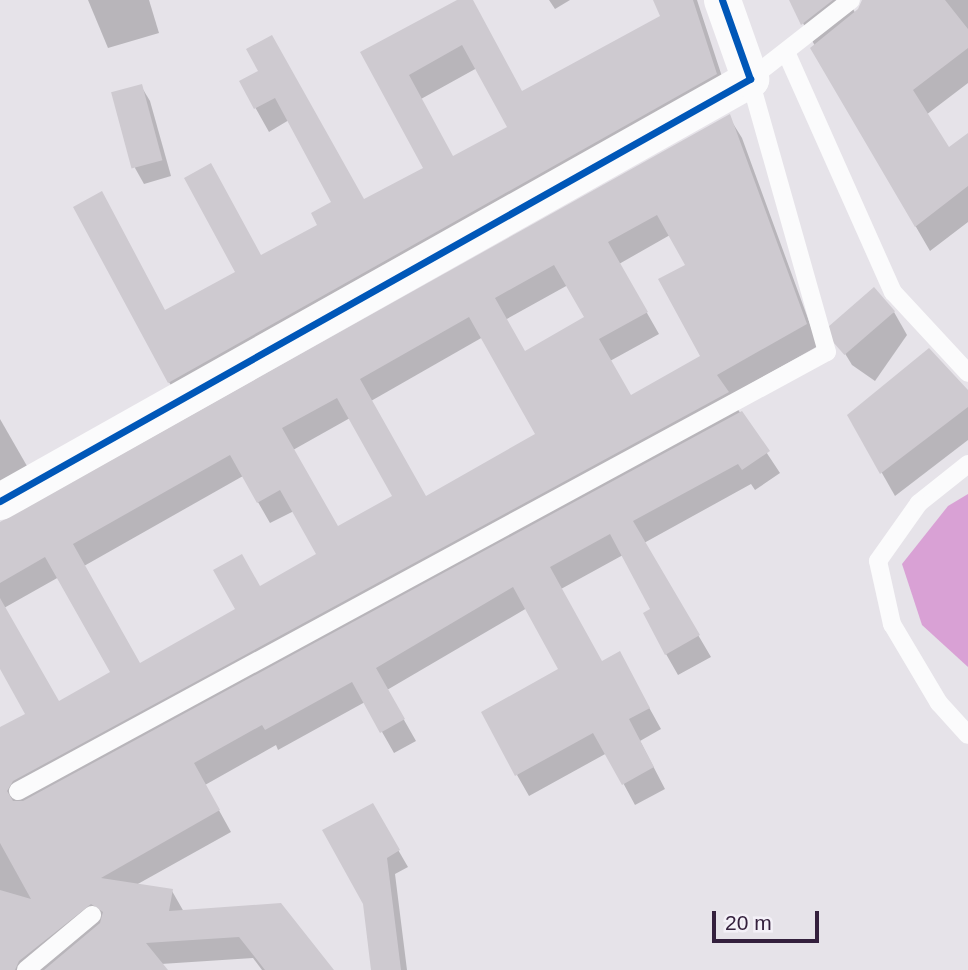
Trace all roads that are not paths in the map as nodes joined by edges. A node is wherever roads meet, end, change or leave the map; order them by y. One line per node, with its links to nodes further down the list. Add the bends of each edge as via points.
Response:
1 (722, 0): 4 (street)
2 (851, 0): 3 (lane)
3 (786, 52): 4 (lane); 5 (lane, via 893,292)
4 (750, 79): 7 (street); 9 (lane, via 827,352)
5 (968, 373)
6 (968, 464): 8 (lane, via 919,503 878,561 892,624 939,703)
7 (0, 501)
8 (968, 735)
9 (18, 792)
10 (92, 915): 11 (lane)
11 (26, 970)

